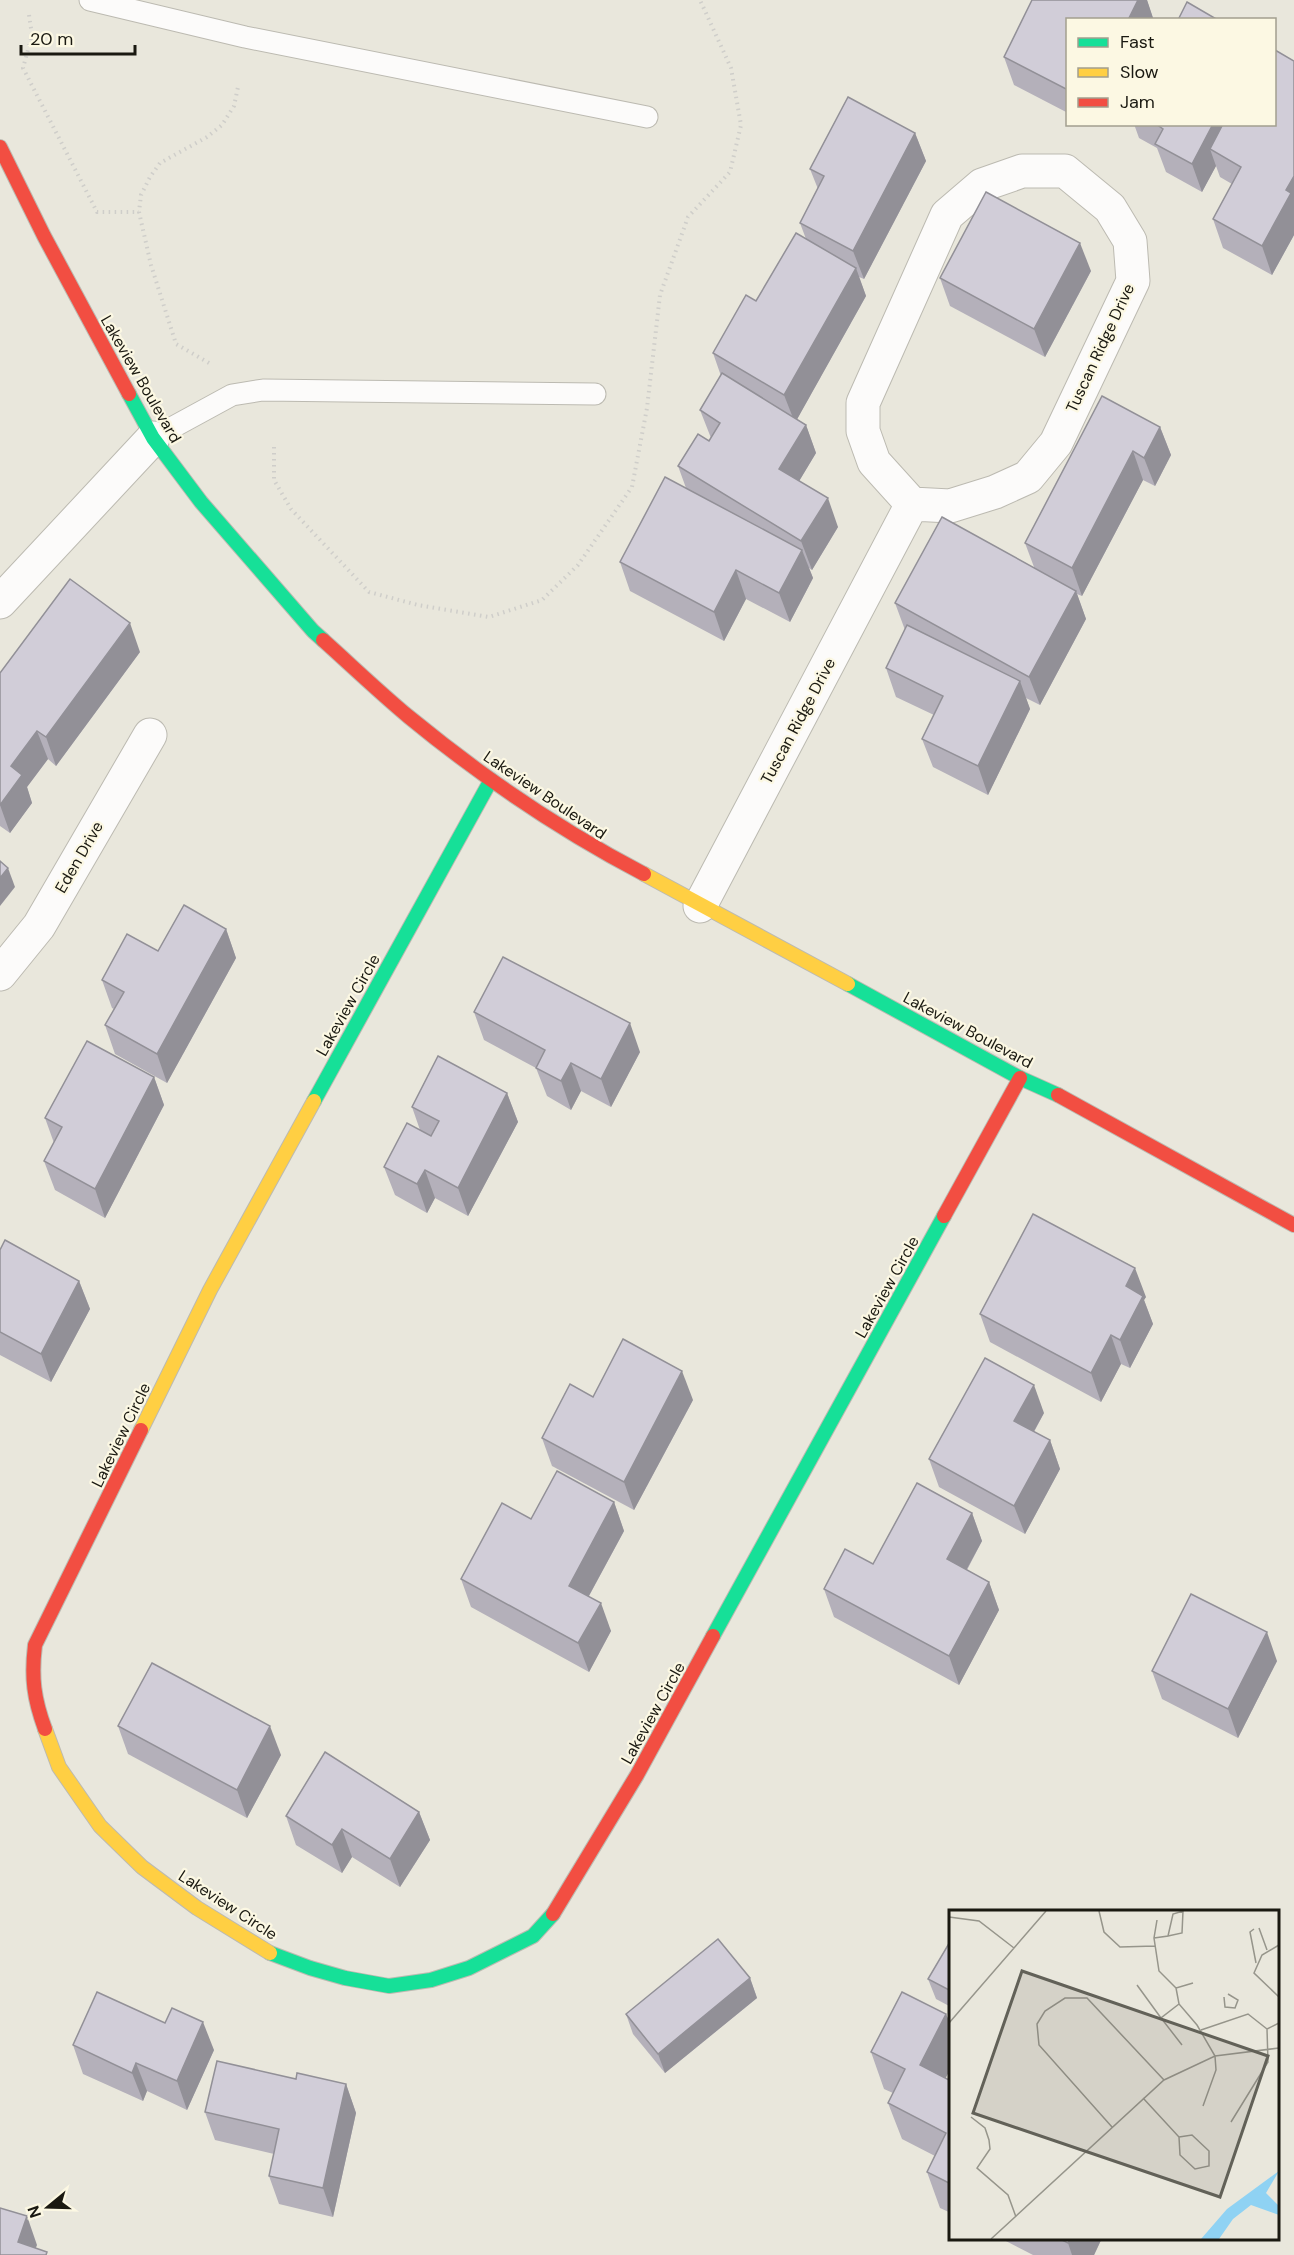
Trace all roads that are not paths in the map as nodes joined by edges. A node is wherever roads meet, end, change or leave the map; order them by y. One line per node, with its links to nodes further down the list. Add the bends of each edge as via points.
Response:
1 (90, 0): 2 (lane, via 245,37)
2 (647, 117)
3 (0, 147): 5 (street, Lakeview Boulevard)
4 (595, 394): 5 (lane, via 263,390 232,395)
5 (153, 438): 7 (street); 9 (street, Lakeview Boulevard, via 201,502 314,632 408,716)
6 (912, 504): 6 (street, Tuscan Ridge Drive, via 950,506 1028,477 1056,443 1133,281 1130,241 1110,208 1065,171 1022,171 982,184 947,215 863,403 863,430 874,462); 10 (street, Tuscan Ridge Drive)
7 (0, 602)
8 (150, 735): 11 (street, Eden Drive, via 39,926)
9 (491, 780): 10 (street, Lakeview Boulevard, via 585,843); 12 (street, Lakeview Circle, via 210,1290 35,1645 32,1672 36,1703 59,1767 100,1826 142,1867 196,1908 263,1950 337,1976 389,1986 431,1980 468,1968 533,1936 557,1910 638,1774)
10 (700, 906): 12 (street, Lakeview Boulevard)
11 (0, 974)
12 (1020, 1078): 13 (street, Lakeview Boulevard)
13 (1294, 1225)

